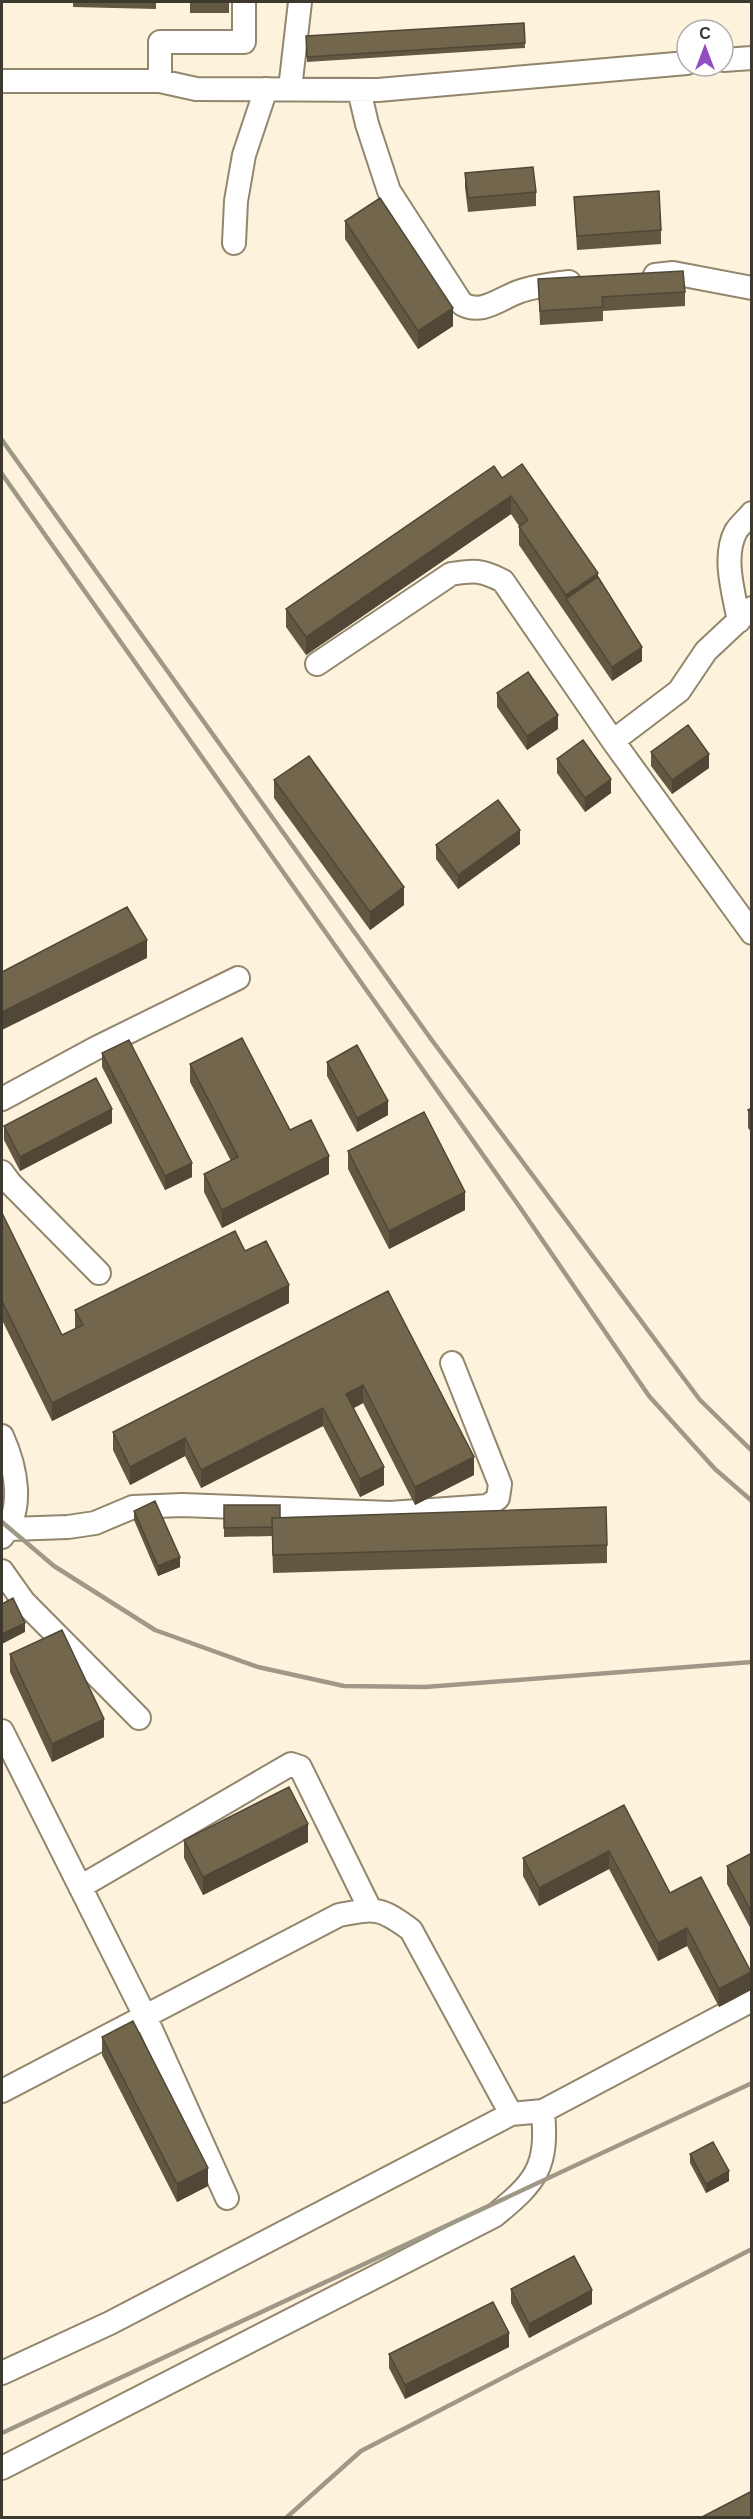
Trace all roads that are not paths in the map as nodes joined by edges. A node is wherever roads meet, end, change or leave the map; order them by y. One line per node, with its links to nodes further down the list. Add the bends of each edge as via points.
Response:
1 (244, 2): 7 (lane, via 244,42 160,42)
2 (300, 2): 9 (lane)
3 (752, 58): 4 (lane)
4 (735, 59)
5 (675, 64): 10 (lane)
6 (2, 81): 7 (lane)
7 (160, 81): 8 (lane, via 196,89)
8 (266, 89): 9 (lane); 11 (lane, via 244,155)
9 (290, 89): 10 (lane)
10 (359, 90): 13 (lane, via 389,191 462,304 471,309 486,307 518,292)
11 (234, 243)
12 (638, 276): 14 (lane, via 673,273)
13 (590, 280)
14 (752, 288)
15 (752, 513): 16 (lane, via 736,531 731,548 731,574)
16 (745, 615): 18 (lane, via 706,651 680,691)
17 (317, 664): 18 (lane, via 451,574 486,572 503,581)
18 (613, 741): 19 (lane)
19 (752, 933)
20 (238, 978): 21 (lane)
21 (2, 1099)
22 (2, 1172): 23 (lane)
23 (99, 1273)
24 (452, 1363): 26 (lane, via 500,1484 498,1498 488,1506 390,1513 182,1504 132,1507 95,1523)
25 (2, 1436): 26 (lane, via 14,1471 17,1501)
26 (5, 1533)
27 (2, 1571): 28 (lane, via 24,1602)
28 (139, 1718)
29 (2, 1731): 30 (lane)
30 (80, 1887): 31 (lane, via 291,1764 300,1767); 33 (lane)
31 (370, 1909): 33 (lane, via 339,1915); 36 (lane, via 389,1913 411,1930)
32 (752, 2000): 35 (lane)
33 (145, 2016): 34 (lane); 37 (lane)
34 (2, 2091)
35 (543, 2110): 36 (lane); 39 (lane, via 546,2139 536,2175 519,2196 494,2216)
36 (511, 2114): 38 (lane, via 110,2323)
37 (227, 2198)
38 (2, 2373)
39 (2, 2468)

